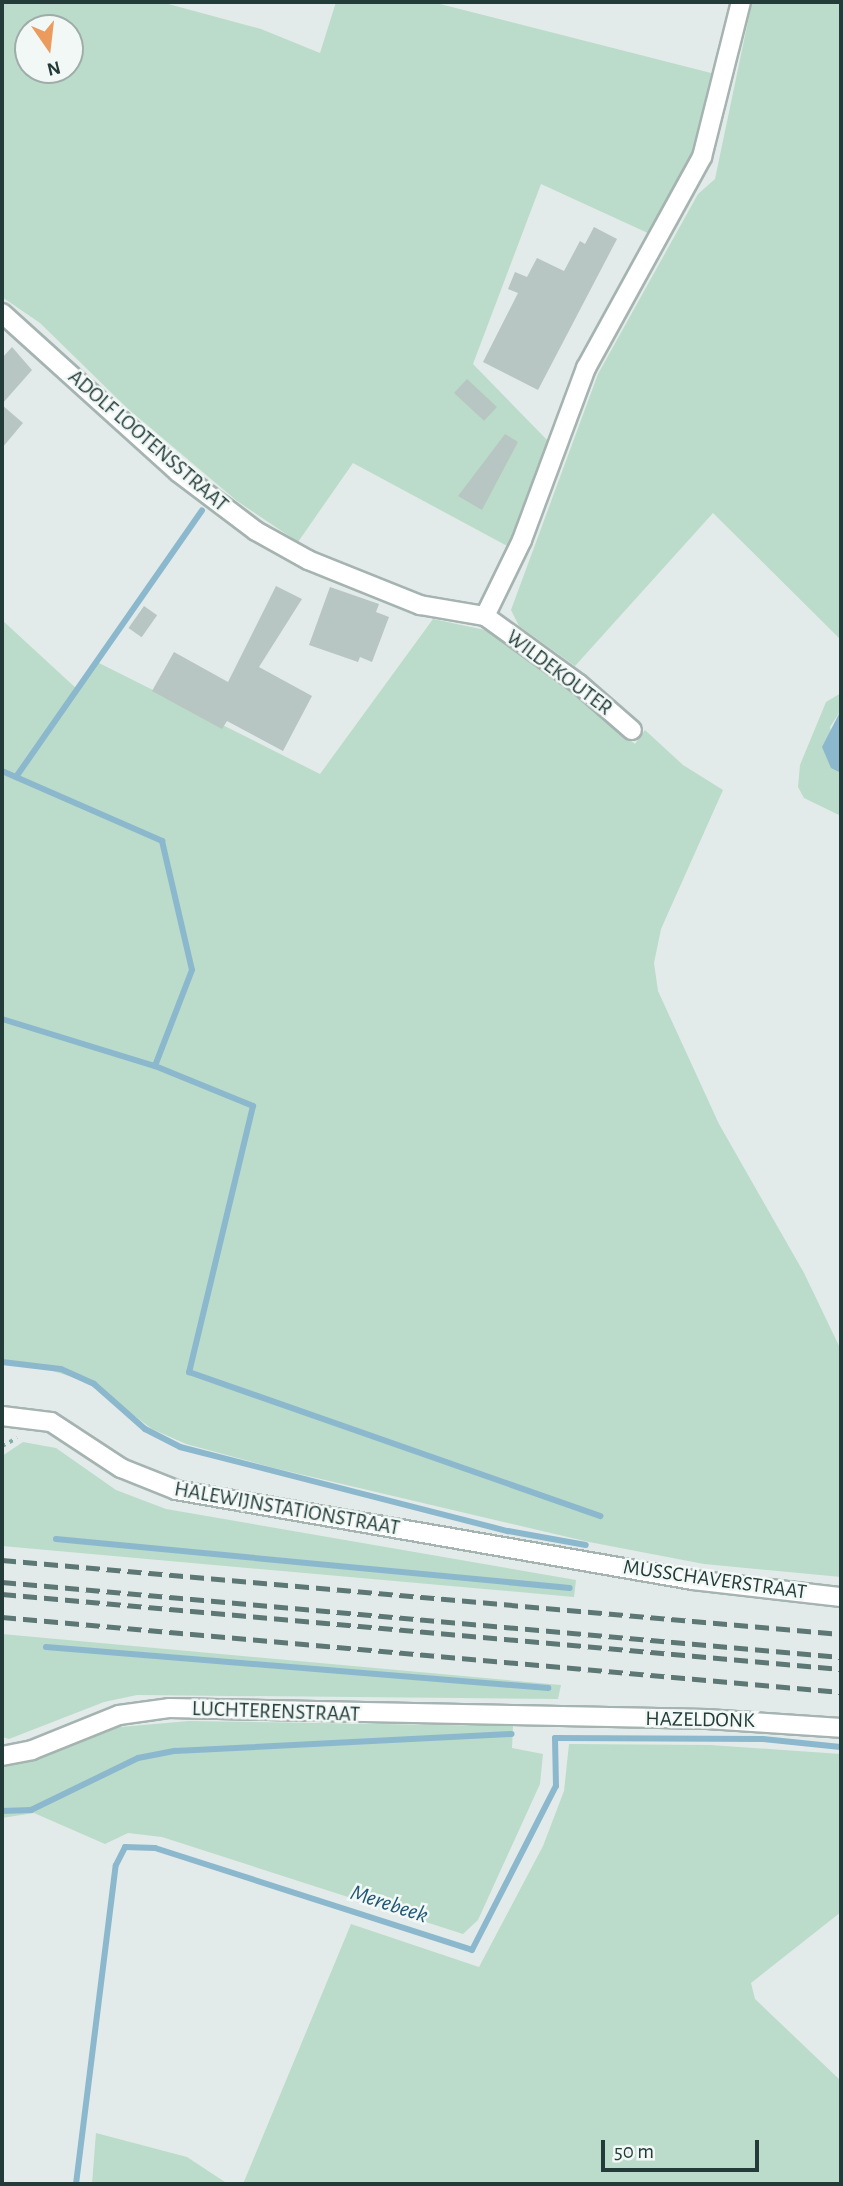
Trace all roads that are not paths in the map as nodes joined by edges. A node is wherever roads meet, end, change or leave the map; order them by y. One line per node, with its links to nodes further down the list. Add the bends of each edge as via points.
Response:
1 (741, 2): 3 (street, via 702,157 586,368 522,540)
2 (2, 313): 3 (street, ADOLF LOOTENSSTRAAT, via 215,502 308,560 420,605)
3 (485, 616): 4 (street, WILDEKOUTER, via 579,684)
4 (632, 730)
5 (2, 1416): 6 (street, HALEWIJNSTATIONSTRAAT, via 51,1422 121,1468 176,1490)
6 (589, 1562): 7 (street, MUSSCHAVERSTRAAT, via 693,1580)
7 (841, 1597)
8 (558, 1718): 9 (street, HAZELDONK, via 745,1721); 10 (street, LUCHTERENSTRAAT, via 152,1709 119,1715 32,1751)
9 (841, 1728)
10 (2, 1756)

